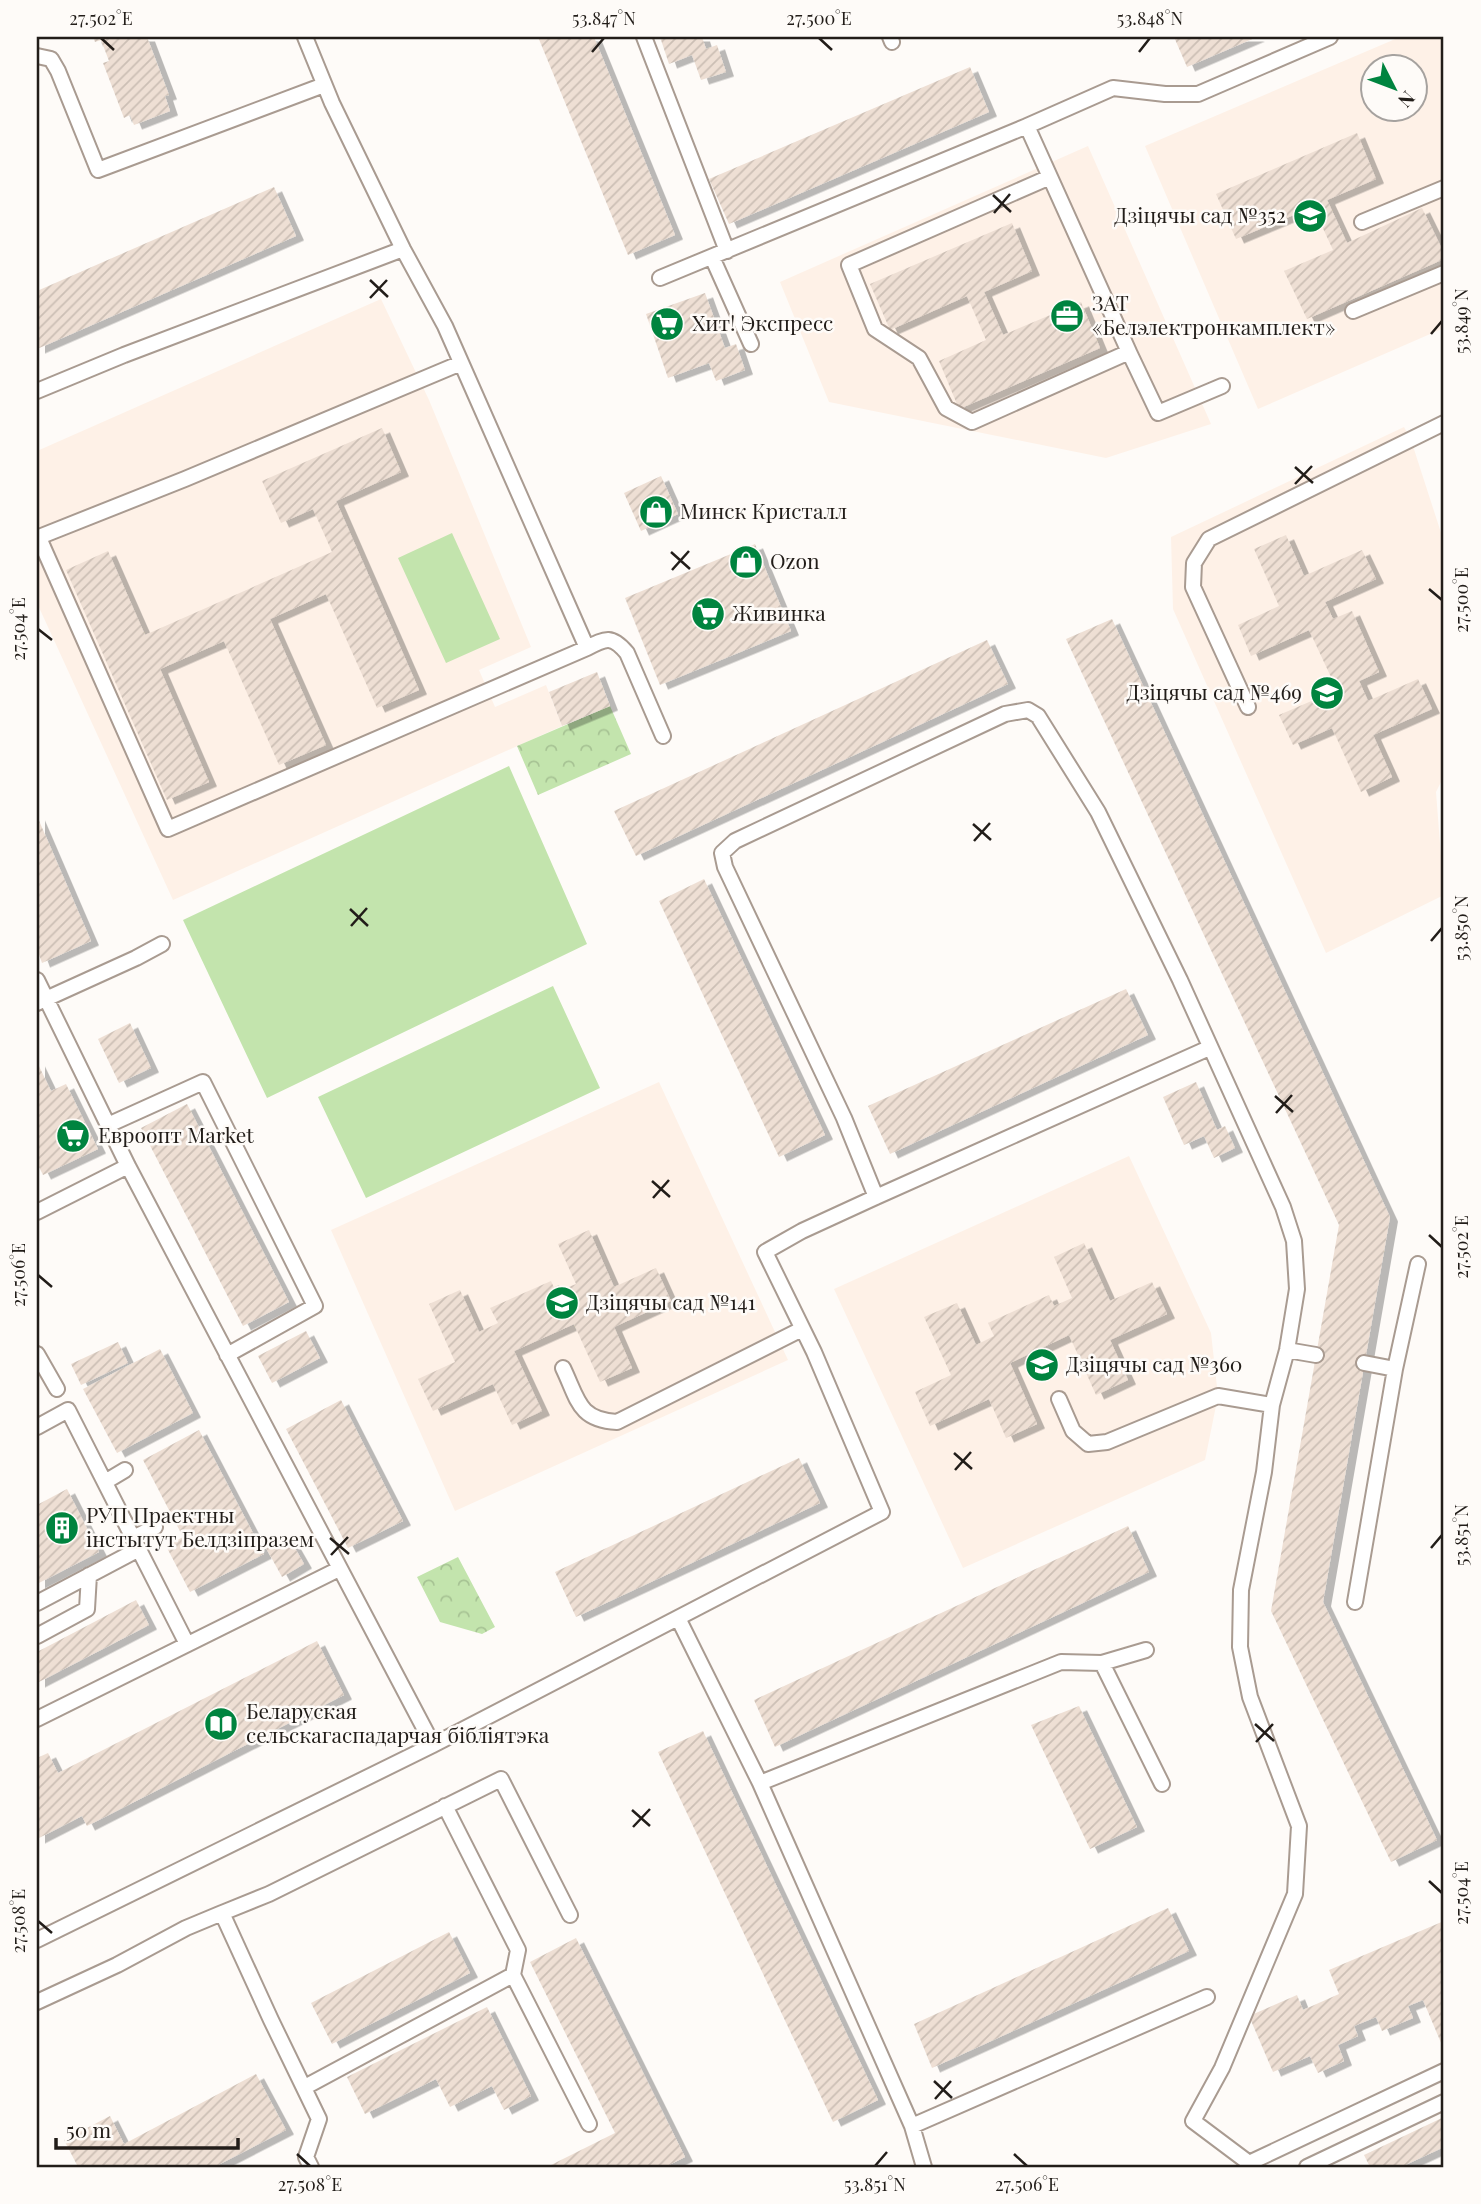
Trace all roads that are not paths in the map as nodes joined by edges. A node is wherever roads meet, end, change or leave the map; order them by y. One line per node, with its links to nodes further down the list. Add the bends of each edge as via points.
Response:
1 (304, 37): 5 (lane)
2 (644, 37): 11 (lane)
3 (1330, 37): 6 (lane, via 1198,94 1113,88)
4 (37, 56): 5 (lane, via 51,60 58,71 98,170)
5 (324, 85): 10 (lane)
6 (1027, 126): 7 (lane); 11 (lane)
7 (1049, 177): 17 (lane); 17 (lane, via 849,265 875,329 919,358 946,408 972,422)
8 (1444, 188): 9 (lane)
9 (1362, 222)
10 (402, 249): 18 (lane); 20 (lane)
11 (727, 251): 12 (lane)
12 (712, 257): 14 (lane); 16 (lane)
13 (1444, 273): 15 (lane)
14 (660, 278)
15 (1353, 312)
16 (751, 344)
17 (1129, 352): 19 (lane, via 1158,414)
18 (461, 363): 22 (lane); 22 (lane, via 39,537 43,547 168,829)
19 (1222, 386)
20 (37, 391)
21 (1444, 424): 23 (lane, via 1209,539 1194,563 1193,587)
22 (587, 648): 24 (lane, via 605,639 617,642 627,653)
23 (1248, 707)
24 (663, 736)
25 (162, 944): 27 (lane)
26 (37, 980): 27 (lane)
27 (41, 1001): 29 (lane)
28 (1209, 1048): 31 (lane); 31 (lane, via 1098,812 1038,716 1028,710 1005,714 735,841 722,853); 35 (lane, via 1283,1207 1294,1241 1297,1289)
29 (108, 1125): 30 (lane); 37 (lane, via 203,1082 315,1306)
30 (128, 1166): 32 (lane); 37 (lane)
31 (876, 1197): 34 (lane, via 765,1252)
32 (37, 1212)
33 (1418, 1264): 41 (lane)
34 (802, 1329): 40 (lane, via 617,1422 600,1421 583,1410); 54 (lane, via 882,1512)
35 (1287, 1350): 38 (lane); 44 (lane)
36 (37, 1354): 42 (lane)
37 (227, 1355): 50 (lane)
38 (1316, 1355)
39 (1364, 1363): 41 (lane)
40 (563, 1368)
41 (1395, 1369): 53 (lane)
42 (57, 1389)
43 (1059, 1399): 44 (lane, via 1073,1431 1088,1444 1107,1443 1218,1396)
44 (1272, 1405): 75 (lane, via 1241,1590 1240,1647 1250,1697 1299,1826 1295,1894 1222,2067 1193,2121)
45 (37, 1427): 47 (lane, via 68,1410)
46 (125, 1469): 47 (lane)
47 (105, 1482): 49 (lane)
48 (155, 1527): 49 (lane)
49 (136, 1544): 51 (lane); 56 (lane)
50 (339, 1569): 56 (lane); 60 (lane)
51 (89, 1575): 52 (lane); 55 (lane, via 87,1609)
52 (37, 1602)
53 (1354, 1602)
54 (678, 1618): 60 (lane); 61 (lane)
55 (37, 1636)
56 (187, 1644): 59 (lane)
57 (1146, 1650): 58 (lane)
58 (1102, 1663): 61 (lane, via 1061,1662); 62 (lane)
59 (37, 1719)
60 (433, 1745): 66 (lane)
61 (760, 1783): 74 (lane)
62 (1162, 1784)
63 (445, 1806): 64 (lane); 65 (lane, via 501,1779); 67 (lane, via 518,1950)
64 (222, 1913): 69 (lane); 71 (lane)
65 (570, 1914)
66 (37, 1940)
67 (513, 1975): 71 (lane); 73 (lane)
68 (1207, 1997): 74 (lane)
69 (37, 2002)
70 (1444, 2071): 75 (lane)
71 (305, 2087): 76 (lane, via 319,2119 306,2157)
72 (1444, 2102): 78 (lane)
73 (589, 2124)
74 (912, 2126): 77 (lane)
75 (1250, 2165)
76 (311, 2167)
77 (924, 2167)
78 (1307, 2167)

